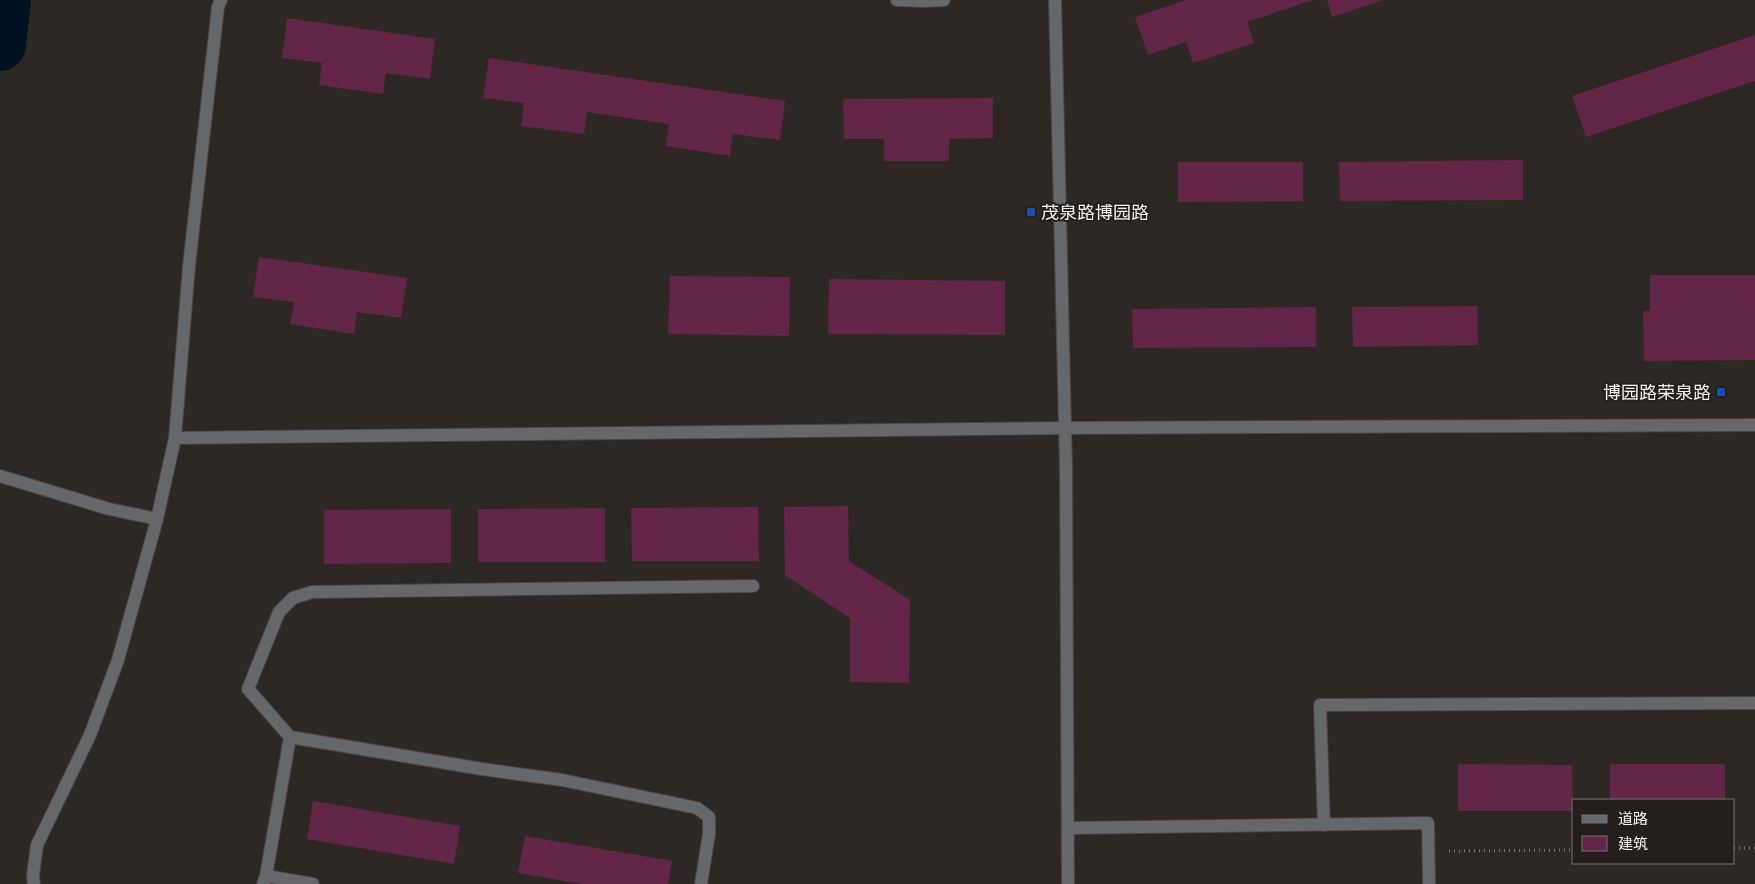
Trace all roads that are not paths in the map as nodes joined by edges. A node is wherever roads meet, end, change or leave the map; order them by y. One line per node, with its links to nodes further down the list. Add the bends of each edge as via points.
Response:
1 (221, 0): 7 (street, via 189,266)
2 (897, 0): 3 (street)
3 (944, 0)
4 (1055, 0): 6 (street)
5 (1755, 424): 6 (street)
6 (1065, 428): 7 (street); 14 (street)
7 (175, 438): 9 (street)
8 (0, 476): 9 (street, via 109,509)
9 (157, 519): 16 (street, via 118,660 90,735 37,845)
10 (753, 586): 12 (street, via 312,592 293,598 279,612 248,689)
11 (1755, 703): 13 (street, via 1320,705)
12 (290, 737): 15 (street); 18 (street, via 562,780 697,808 710,817)
13 (1324, 825): 14 (street); 20 (street, via 1428,823)
14 (1068, 828): 19 (street)
15 (264, 880): 17 (street)
16 (34, 884)
17 (312, 884)
18 (701, 884)
19 (1068, 884)
20 (1429, 884)

